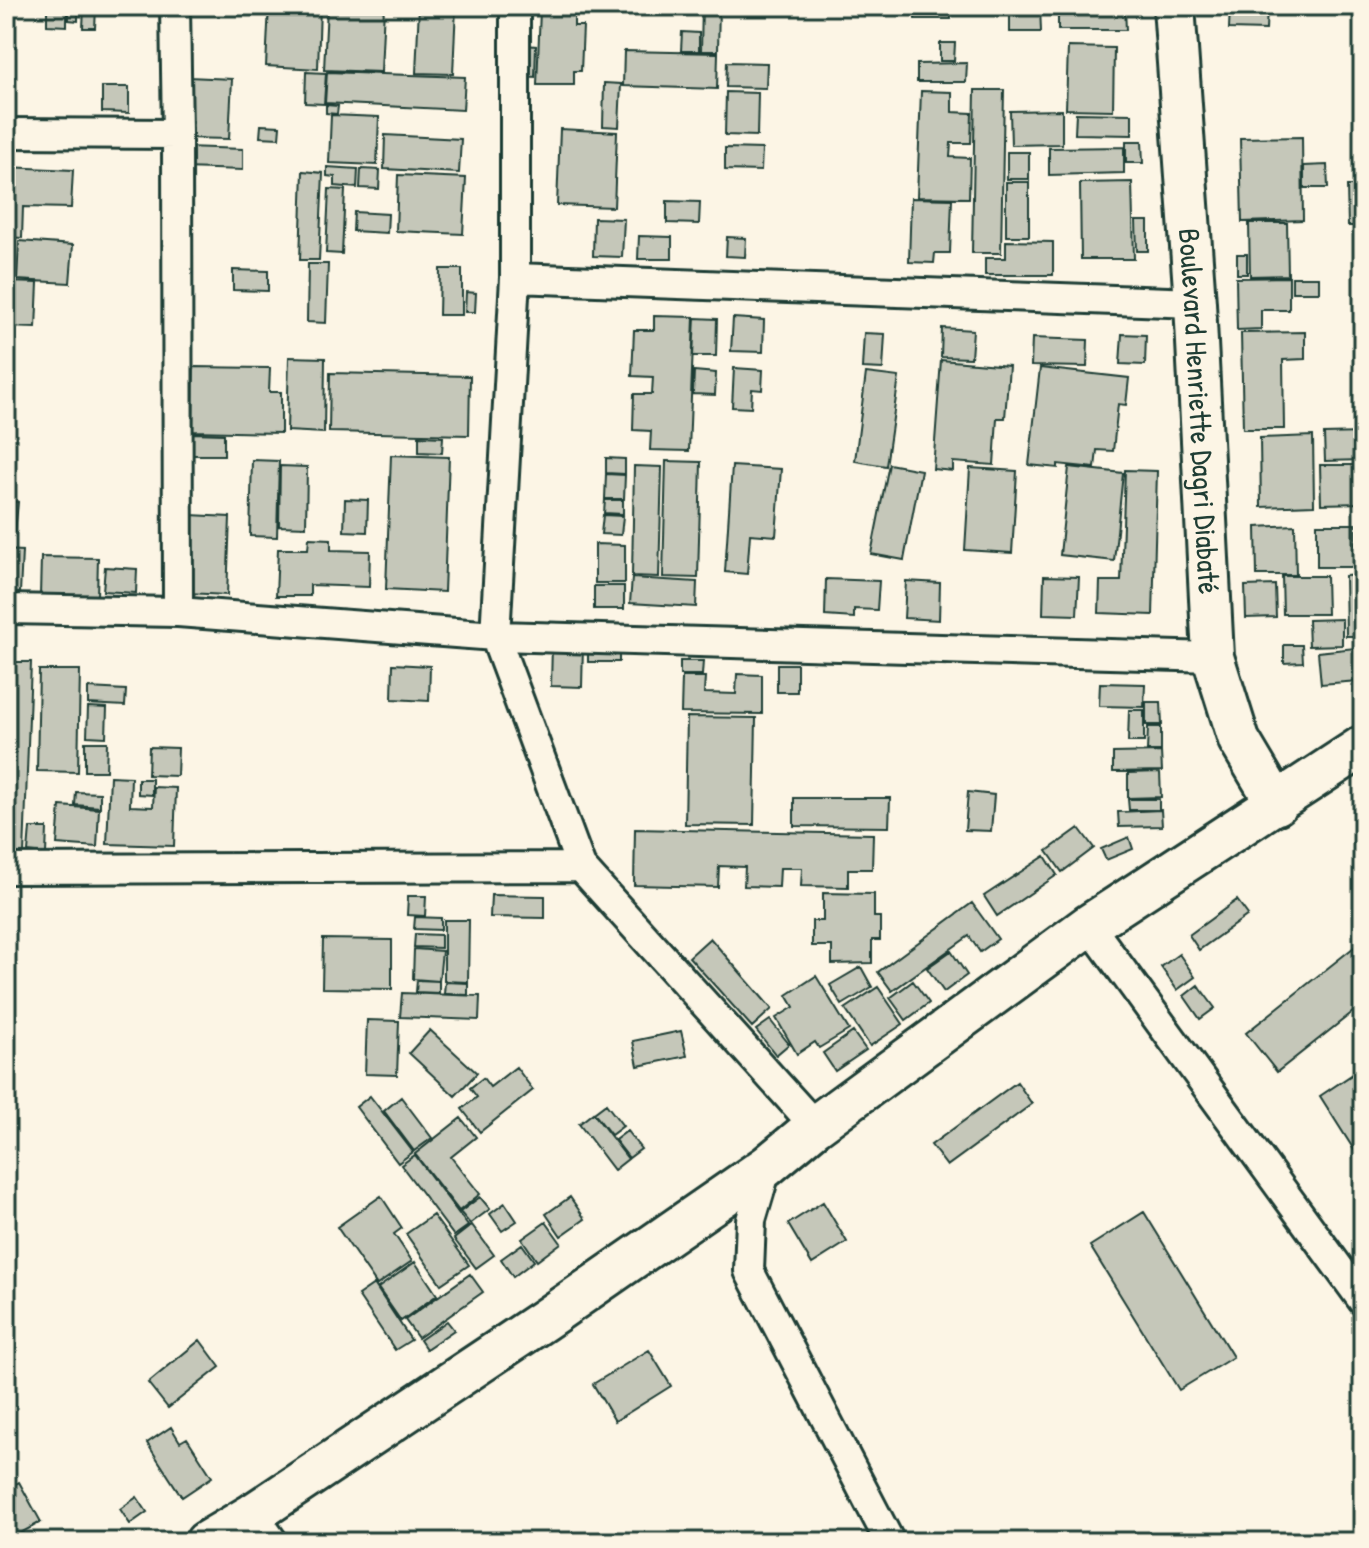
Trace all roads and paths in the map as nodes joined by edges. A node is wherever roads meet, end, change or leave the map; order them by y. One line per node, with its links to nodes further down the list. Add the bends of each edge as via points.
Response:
1 (175, 6): 5 (street)
2 (515, 6): 6 (street)
3 (1174, 6): 7 (street, Boulevard Henriette Dagri Diabaté)
4 (6, 133): 5 (street)
5 (177, 134): 9 (street)
6 (515, 278): 7 (street); 10 (street)
7 (1195, 303): 11 (street, Boulevard Henriette Dagri Diabaté)
8 (6, 609): 9 (street)
9 (178, 612): 10 (street)
10 (495, 636): 11 (street); 14 (street)
11 (1213, 657): 13 (street, Boulevard Henriette Dagri Diabaté, via 1239,740)
12 (1363, 746): 13 (street)
13 (1277, 804): 16 (street)
14 (581, 867): 15 (street); 17 (street)
15 (6, 869)
16 (1089, 925): 17 (street); 19 (street)
17 (815, 1126): 18 (street)
18 (767, 1166): 20 (street, via 531,1329); 22 (street, via 751,1220 749,1271)
19 (1363, 1301)
20 (263, 1528): 21 (street)
21 (206, 1542)
22 (890, 1542)

